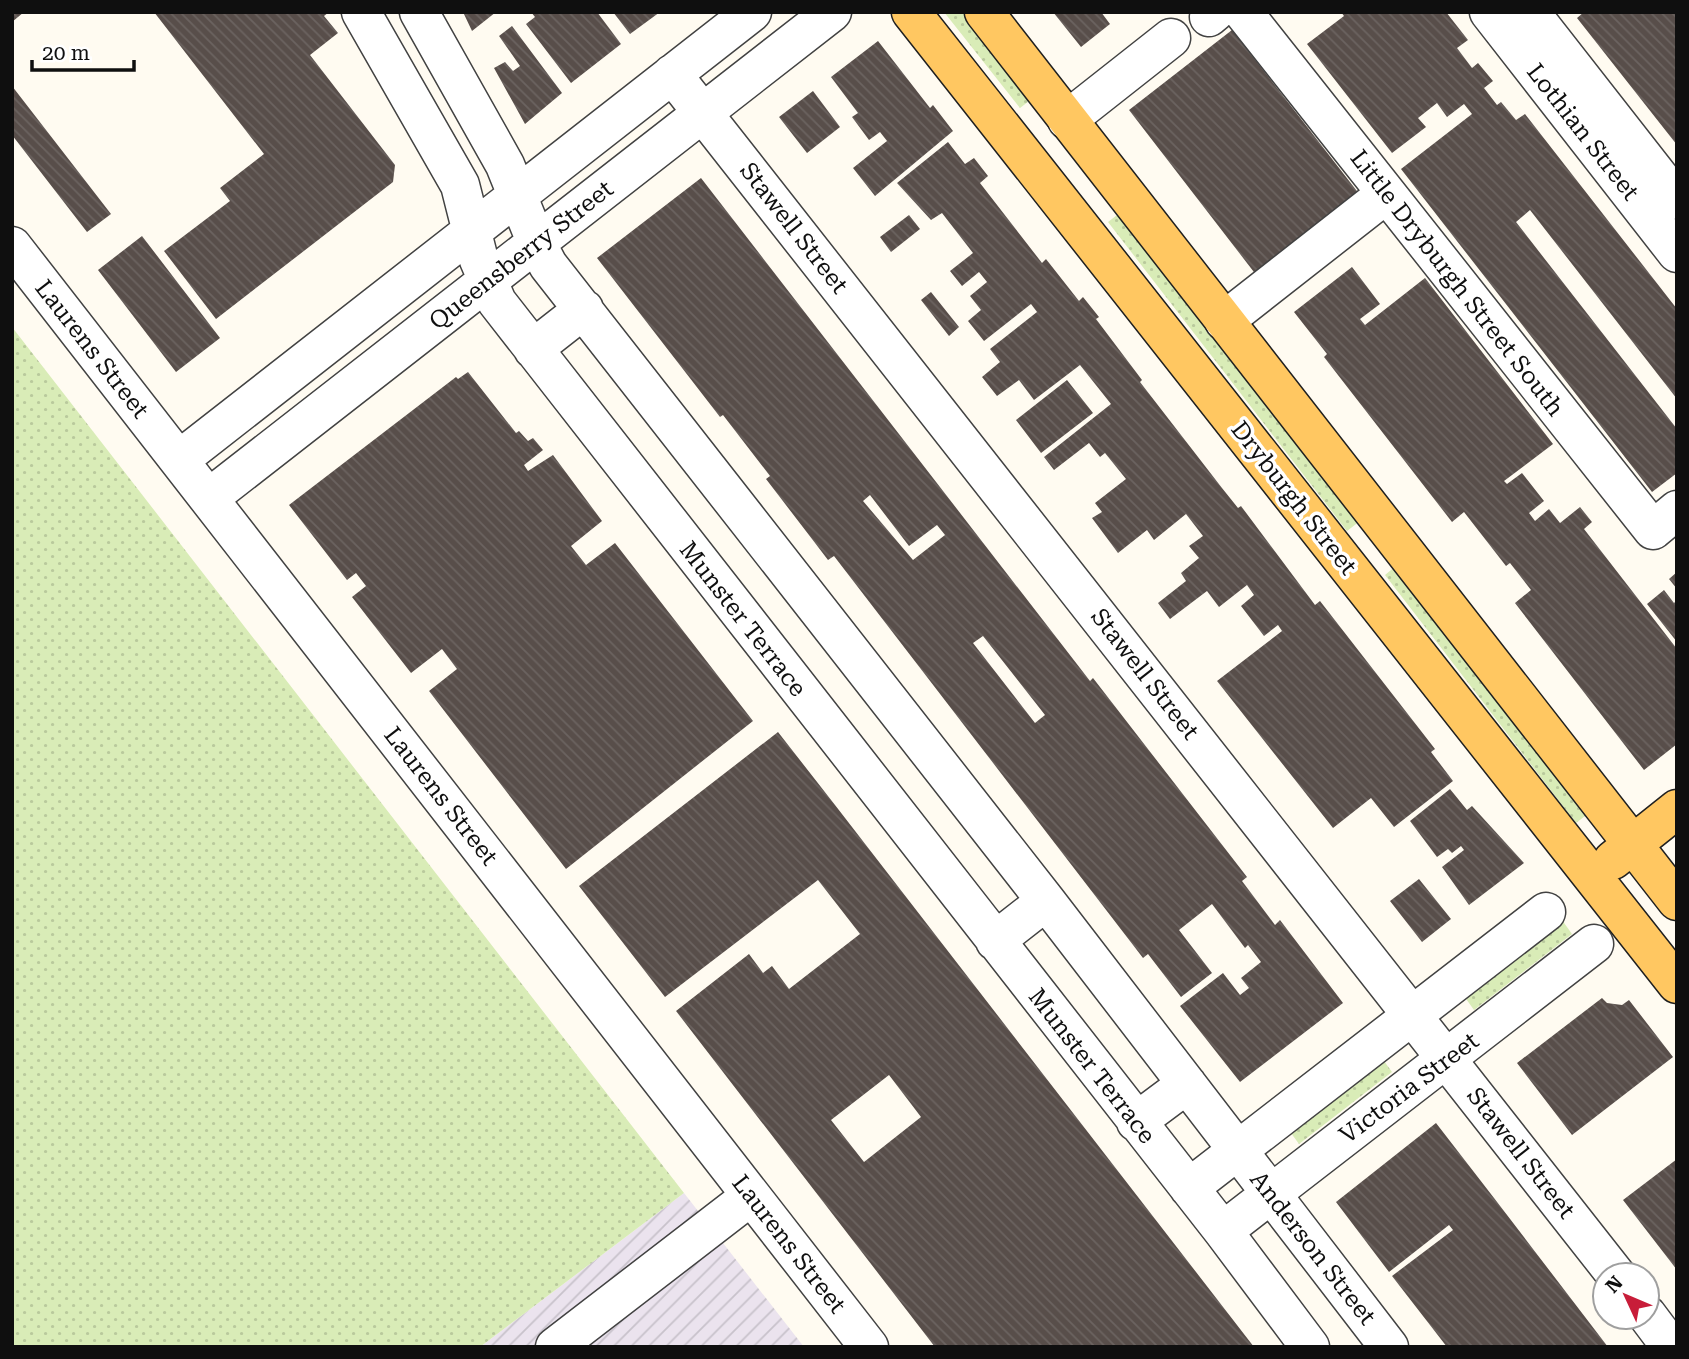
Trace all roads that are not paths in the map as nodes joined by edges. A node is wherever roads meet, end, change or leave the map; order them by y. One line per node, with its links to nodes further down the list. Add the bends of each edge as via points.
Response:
1 (361, 12): 22 (street, Munster Terrace, via 460,185)
2 (419, 12): 19 (street, via 505,165)
3 (752, 12): 11 (street, Queensberry Street)
4 (911, 12): 14 (main road, Dryburgh Street)
5 (984, 12): 13 (main road)
6 (1489, 12): 25 (street, Lothian Street)
7 (1530, 12): 20 (street, Lothian Street)
8 (1222, 14): 18 (street, Little Dryburgh Street South)
9 (823, 15): 12 (street, Queensberry Street)
10 (1171, 38): 13 (street)
11 (672, 74): 12 (street, Stawell Street); 15 (street, Queensberry Street)
12 (703, 113): 17 (street, Queensberry Street); 45 (street, Stawell Street)
13 (1063, 114): 14 (main road); 16 (main road)
14 (1013, 141): 21 (main road, Dryburgh Street)
15 (576, 149): 17 (street); 19 (street, Queensberry Street)
16 (1112, 177): 21 (main road); 28 (main road)
17 (607, 187): 23 (street, Queensberry Street)
18 (1386, 194): 28 (street); 32 (street, Little Dryburgh Street South, via 1653,530)
19 (517, 195): 22 (street, Queensberry Street); 23 (street)
20 (1677, 200)
21 (1069, 211): 34 (main road, Dryburgh Street)
22 (470, 232): 26 (street, Munster Terrace); 30 (street, Queensberry Street)
23 (537, 244): 26 (street, Queensberry Street); 27 (street)
24 (12, 246): 30 (street, Laurens Street)
25 (1677, 253)
26 (487, 282): 29 (street, Munster Terrace); 31 (street, Queensberry Street)
27 (584, 309): 29 (street); 39 (street)
28 (1224, 321): 33 (main road)
29 (533, 349): 42 (street, Munster Terrace)
30 (179, 460): 31 (street, Laurens Street)
31 (209, 498): 52 (street, Laurens Street)
32 (1677, 510)
33 (1390, 533): 34 (main road); 36 (main road)
34 (1348, 566): 37 (main road, Dryburgh Street)
35 (1677, 809): 36 (main road)
36 (1632, 844): 37 (main road); 38 (main road)
37 (1592, 876): 41 (main road, Dryburgh Street)
38 (1673, 889): 41 (main road)
39 (1046, 901): 42 (street); 47 (street)
40 (1546, 912): 45 (street)
41 (1626, 919): 44 (main road, Dryburgh Street)
42 (995, 941): 48 (street, Munster Terrace)
43 (1594, 944): 46 (street, Victoria Street)
44 (1677, 984)
45 (1413, 1014): 46 (street, Stawell Street); 49 (street)
46 (1448, 1058): 51 (street, Victoria Street); 54 (street, Stawell Street)
47 (1187, 1084): 48 (street); 49 (street)
48 (1136, 1122): 50 (street, Munster Terrace)
49 (1237, 1149): 50 (street); 51 (street, Anderson Street)
50 (1189, 1188): 53 (street)
51 (1269, 1195): 53 (street, Victoria Street); 59 (street, Anderson Street)
52 (751, 1196): 56 (street); 57 (street, Laurens Street)
53 (1223, 1231): 58 (street)
54 (1605, 1261)
55 (1659, 1331): 60 (street)
56 (555, 1347)
57 (869, 1347)
58 (1310, 1347)
59 (1389, 1347)
60 (1671, 1347)

